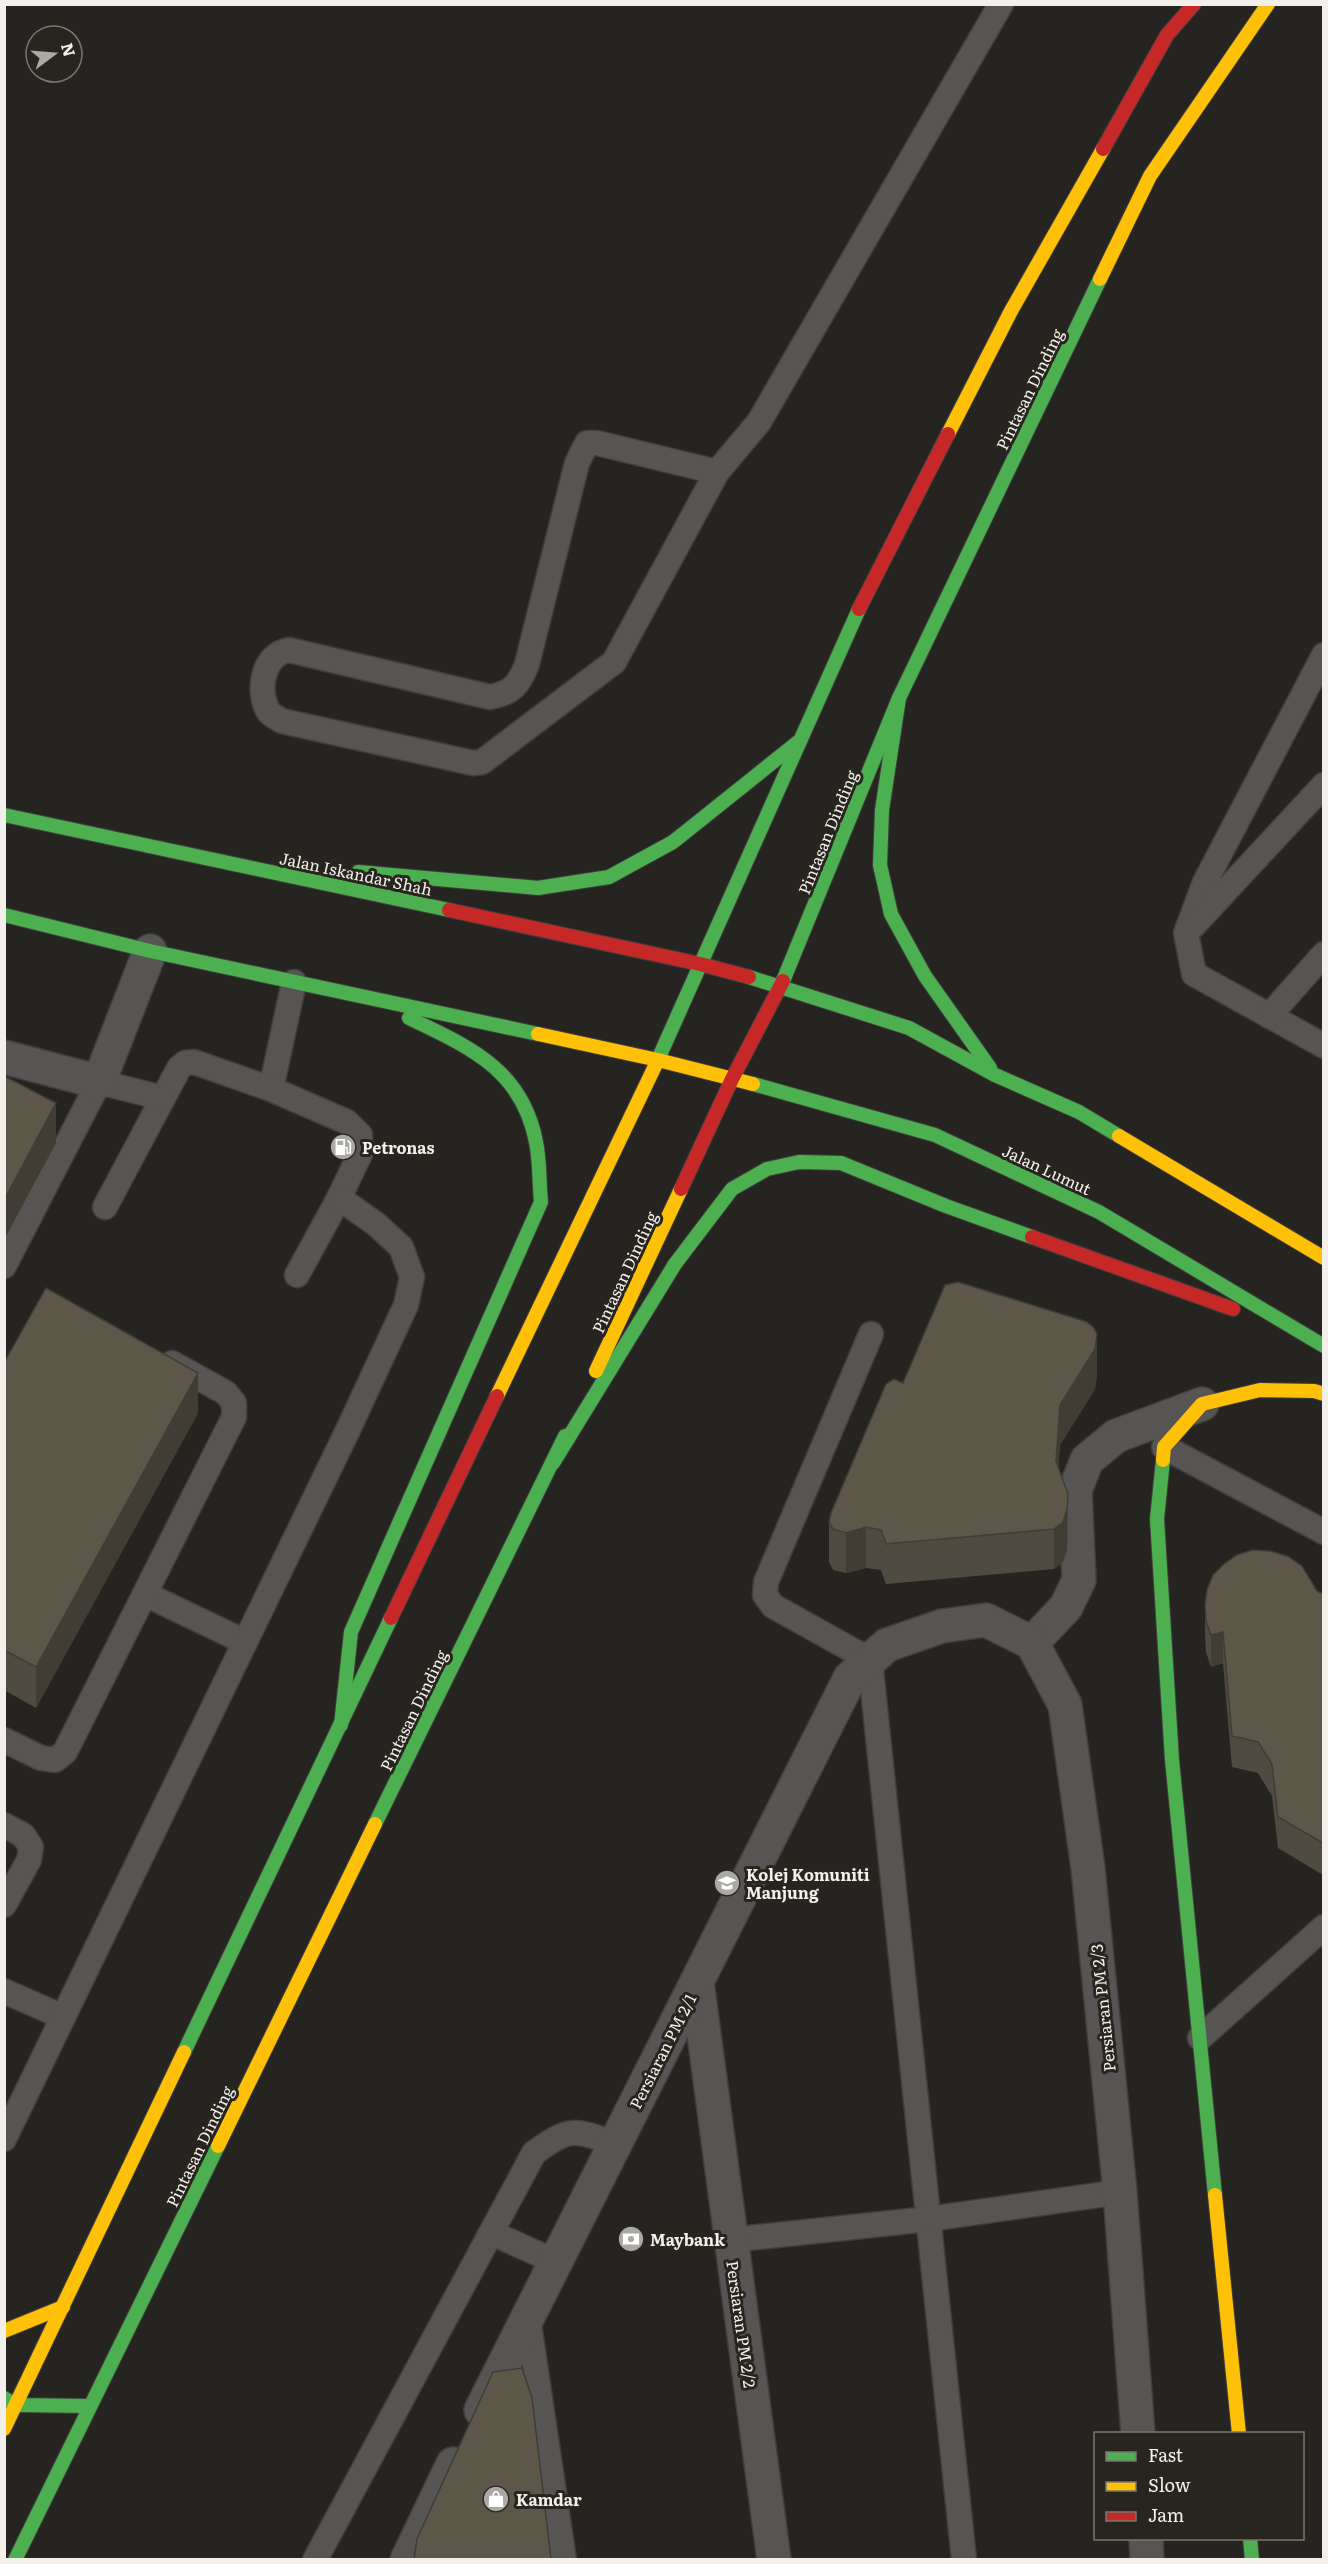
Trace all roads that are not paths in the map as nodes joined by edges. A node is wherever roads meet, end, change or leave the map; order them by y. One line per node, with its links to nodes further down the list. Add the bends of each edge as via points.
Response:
1 (1001, 4): 4 (lane, via 759,422)
2 (1194, 4): 7 (main road, via 1167,35 1011,311 863,601)
3 (1268, 4): 6 (main road, Pintasan Dinding, via 1150,176)
4 (717, 472): 4 (lane, via 614,662 489,758 473,763 282,721 268,711 263,696 268,662 278,652 289,650 490,697 506,694 521,680 527,664 577,463 587,444 597,443)
5 (1323, 655): 14 (lane, via 1205,882)
6 (899, 698): 19 (main road, Pintasan Dinding); 25 (main road, via 882,810 880,864 891,914 925,976)
7 (798, 742): 12 (main road, via 673,842 609,877 538,888); 17 (main road)
8 (1323, 785): 14 (lane)
9 (4, 815): 10 (main road, Jalan Iskandar Shah)
10 (216, 859): 11 (main road); 17 (main road, Jalan Iskandar Shah)
11 (323, 869)
12 (347, 871)
13 (4, 915): 15 (main road)
14 (1186, 933): 21 (lane, via 1194,974)
15 (150, 951): 18 (main road); 27 (street)
16 (1323, 954): 21 (lane)
17 (700, 964): 19 (main road, Jalan Iskandar Shah); 24 (main road)
18 (294, 982): 20 (main road); 28 (lane)
19 (781, 986): 25 (main road, via 909,1028); 26 (main road, Pintasan Dinding)
20 (365, 997): 24 (main road); 48 (main road, via 482,1054 510,1079 525,1105 535,1135 541,1202 351,1632)
21 (1269, 1016): 22 (lane)
22 (1323, 1046)
23 (4, 1057): 27 (street)
24 (658, 1060): 26 (main road, Jalan Lumut); 48 (main road)
25 (995, 1075): 32 (main road, via 1079,1112)
26 (732, 1079): 36 (main road, Jalan Lumut, via 935,1135 1099,1212); 42 (main road, Pintasan Dinding)
27 (99, 1082): 29 (lane); 33 (lane)
28 (271, 1089): 29 (lane, via 194,1062 179,1068); 30 (lane, via 347,1122 360,1135 360,1154)
29 (164, 1098): 31 (lane)
30 (339, 1198): 34 (lane); 45 (lane, via 400,1247 412,1277 406,1305)
31 (105, 1207)
32 (1323, 1258)
33 (4, 1266)
34 (297, 1275)
35 (871, 1334): 47 (lane, via 766,1582 765,1595 773,1606)
36 (1305, 1335): 37 (main road, Jalan Lumut); 42 (main road, via 946,1206 841,1163 799,1162 767,1169 732,1189 675,1264)
37 (1323, 1346)
38 (154, 1353): 44 (lane, via 226,1393 234,1403 234,1417)
39 (1323, 1394): 40 (main road, via 1260,1390)
40 (1202, 1404): 41 (main road); 46 (street, via 1116,1436 1088,1460 1075,1490 1079,1580 1066,1607)
41 (1164, 1447): 43 (lane); 56 (main road, via 1157,1518 1162,1621)
42 (553, 1463): 68 (main road, Pintasan Dinding)
43 (1323, 1532)
44 (145, 1594): 45 (lane); 49 (lane, via 65,1752 55,1760 40,1758)
45 (245, 1642): 55 (lane)
46 (1032, 1643): 47 (street, Persiaran PM 2/1, via 986,1620 942,1626 887,1646); 59 (street, Persiaran PM 2/3, via 1065,1705 1088,1868)
47 (870, 1660): 53 (street, Persiaran PM 2/1, via 850,1678); 60 (lane)
48 (341, 1725): 64 (main road)
49 (4, 1740)
50 (4, 1825): 51 (lane, via 23,1835 31,1847 29,1860)
51 (4, 1905)
52 (1323, 1926): 56 (lane)
53 (697, 1982): 58 (street, Persiaran PM 2/1); 62 (street, Persiaran PM 2/2)
54 (4, 1990): 55 (lane)
55 (63, 2018): 57 (lane)
56 (1200, 2038): 71 (main road)
57 (4, 2139)
58 (614, 2144): 61 (lane, via 586,2132 558,2135 534,2153); 63 (street, Persiaran PM 2/1)
59 (1120, 2192): 60 (lane); 70 (street, Persiaran PM 2/3)
60 (929, 2219): 62 (lane); 79 (lane)
61 (492, 2233): 63 (lane); 75 (lane)
62 (730, 2241): 78 (street, Persiaran PM 2/2)
63 (556, 2262): 65 (street, Persiaran PM 2/1)
64 (63, 2307): 66 (main road); 67 (main road)
65 (528, 2318): 76 (street, Persiaran PM 2/1); 77 (lane)
66 (4, 2331)
67 (10, 2402): 68 (main road); 69 (main road)
68 (89, 2406): 74 (main road, Pintasan Dinding)
69 (4, 2429)
70 (1138, 2432)
71 (1239, 2432)
72 (1146, 2540): 80 (street)
73 (1250, 2540): 81 (main road)
74 (15, 2559)
75 (315, 2559)
76 (407, 2559)
77 (564, 2559)
78 (774, 2559)
79 (964, 2559)
80 (1148, 2559)
81 (1252, 2559)

